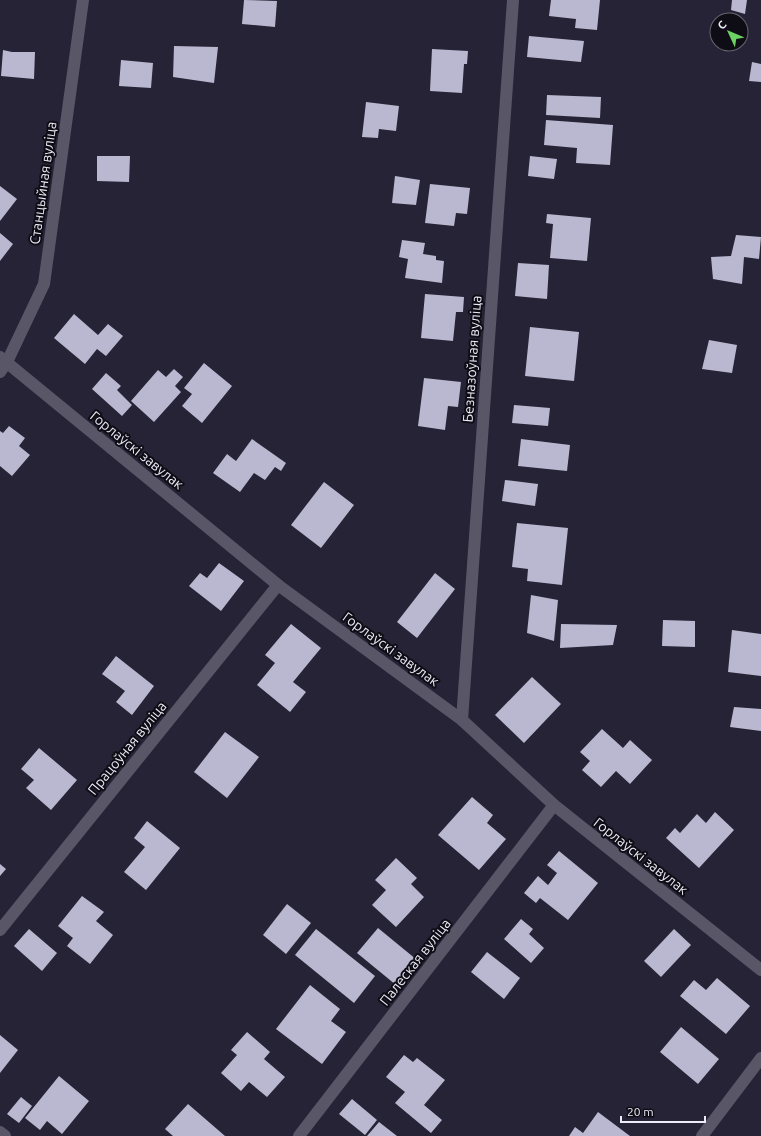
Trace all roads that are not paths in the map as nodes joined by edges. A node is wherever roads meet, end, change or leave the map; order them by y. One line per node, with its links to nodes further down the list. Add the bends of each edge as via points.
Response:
1 (83, 0): 3 (street, Станцыйная вуліца, via 44,284)
2 (513, 0): 5 (street, Безназоўная вуліца)
3 (2, 364): 4 (street, Горлаўскі завулак)
4 (278, 585): 5 (street, Горлаўскі завулак); 7 (street, Працоўная вуліца)
5 (462, 720): 6 (street, Горлаўскі завулак)
6 (554, 805): 8 (street, Горлаўскі завулак); 12 (street, Палеская вуліца)
7 (0, 930)
8 (761, 970)
9 (761, 1058): 13 (street)
10 (0, 1132): 11 (street)
11 (5, 1136)
12 (299, 1136)
13 (702, 1136)

